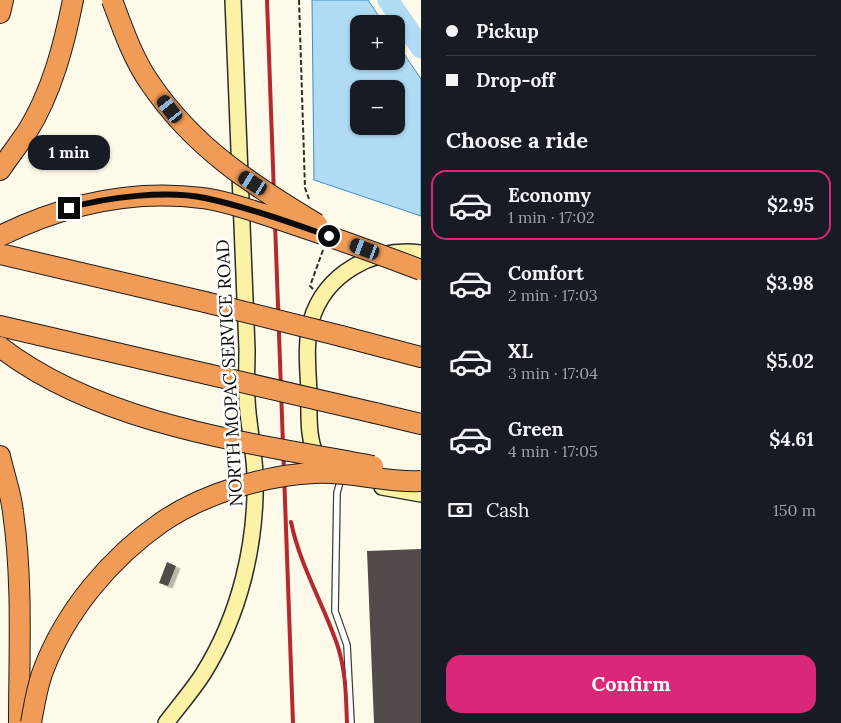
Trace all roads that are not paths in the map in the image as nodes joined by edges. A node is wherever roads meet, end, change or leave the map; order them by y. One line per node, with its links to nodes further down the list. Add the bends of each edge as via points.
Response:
1 (3, 0): 5 (highway)
2 (73, 0): 6 (highway, via 64,45 44,100 28,131)
3 (112, 0): 8 (highway, bridge, via 124,34 149,82 180,123 240,175)
4 (233, 0): 22 (main road, NORTH MOPAC SERVICE ROAD, via 254,515 243,580 218,647)
5 (0, 13)
6 (0, 170)
7 (0, 236): 8 (highway, bridge, via 21,225 85,204 166,195 204,198)
8 (347, 242): 11 (highway, bridge)
9 (421, 253): 17 (main road, via 406,251 360,262 331,284 311,321 308,341 312,443 326,471)
10 (0, 254): 14 (highway, bridge)
11 (421, 270)
12 (4, 327): 15 (highway, bridge)
13 (0, 347): 18 (highway, bridge, via 34,371 115,408 195,432 403,472)
14 (421, 357)
15 (421, 424)
16 (0, 456): 20 (highway, via 13,511 18,566)
17 (341, 478): 19 (main road); 23 (lane, via 337,493 335,611 346,645)
18 (421, 481): 21 (highway, bridge, via 400,482 316,473 274,478 234,488 162,522 129,548 99,579 65,626 42,672)
19 (421, 494)
20 (19, 723)
21 (31, 723)
22 (166, 723)
23 (351, 723)

